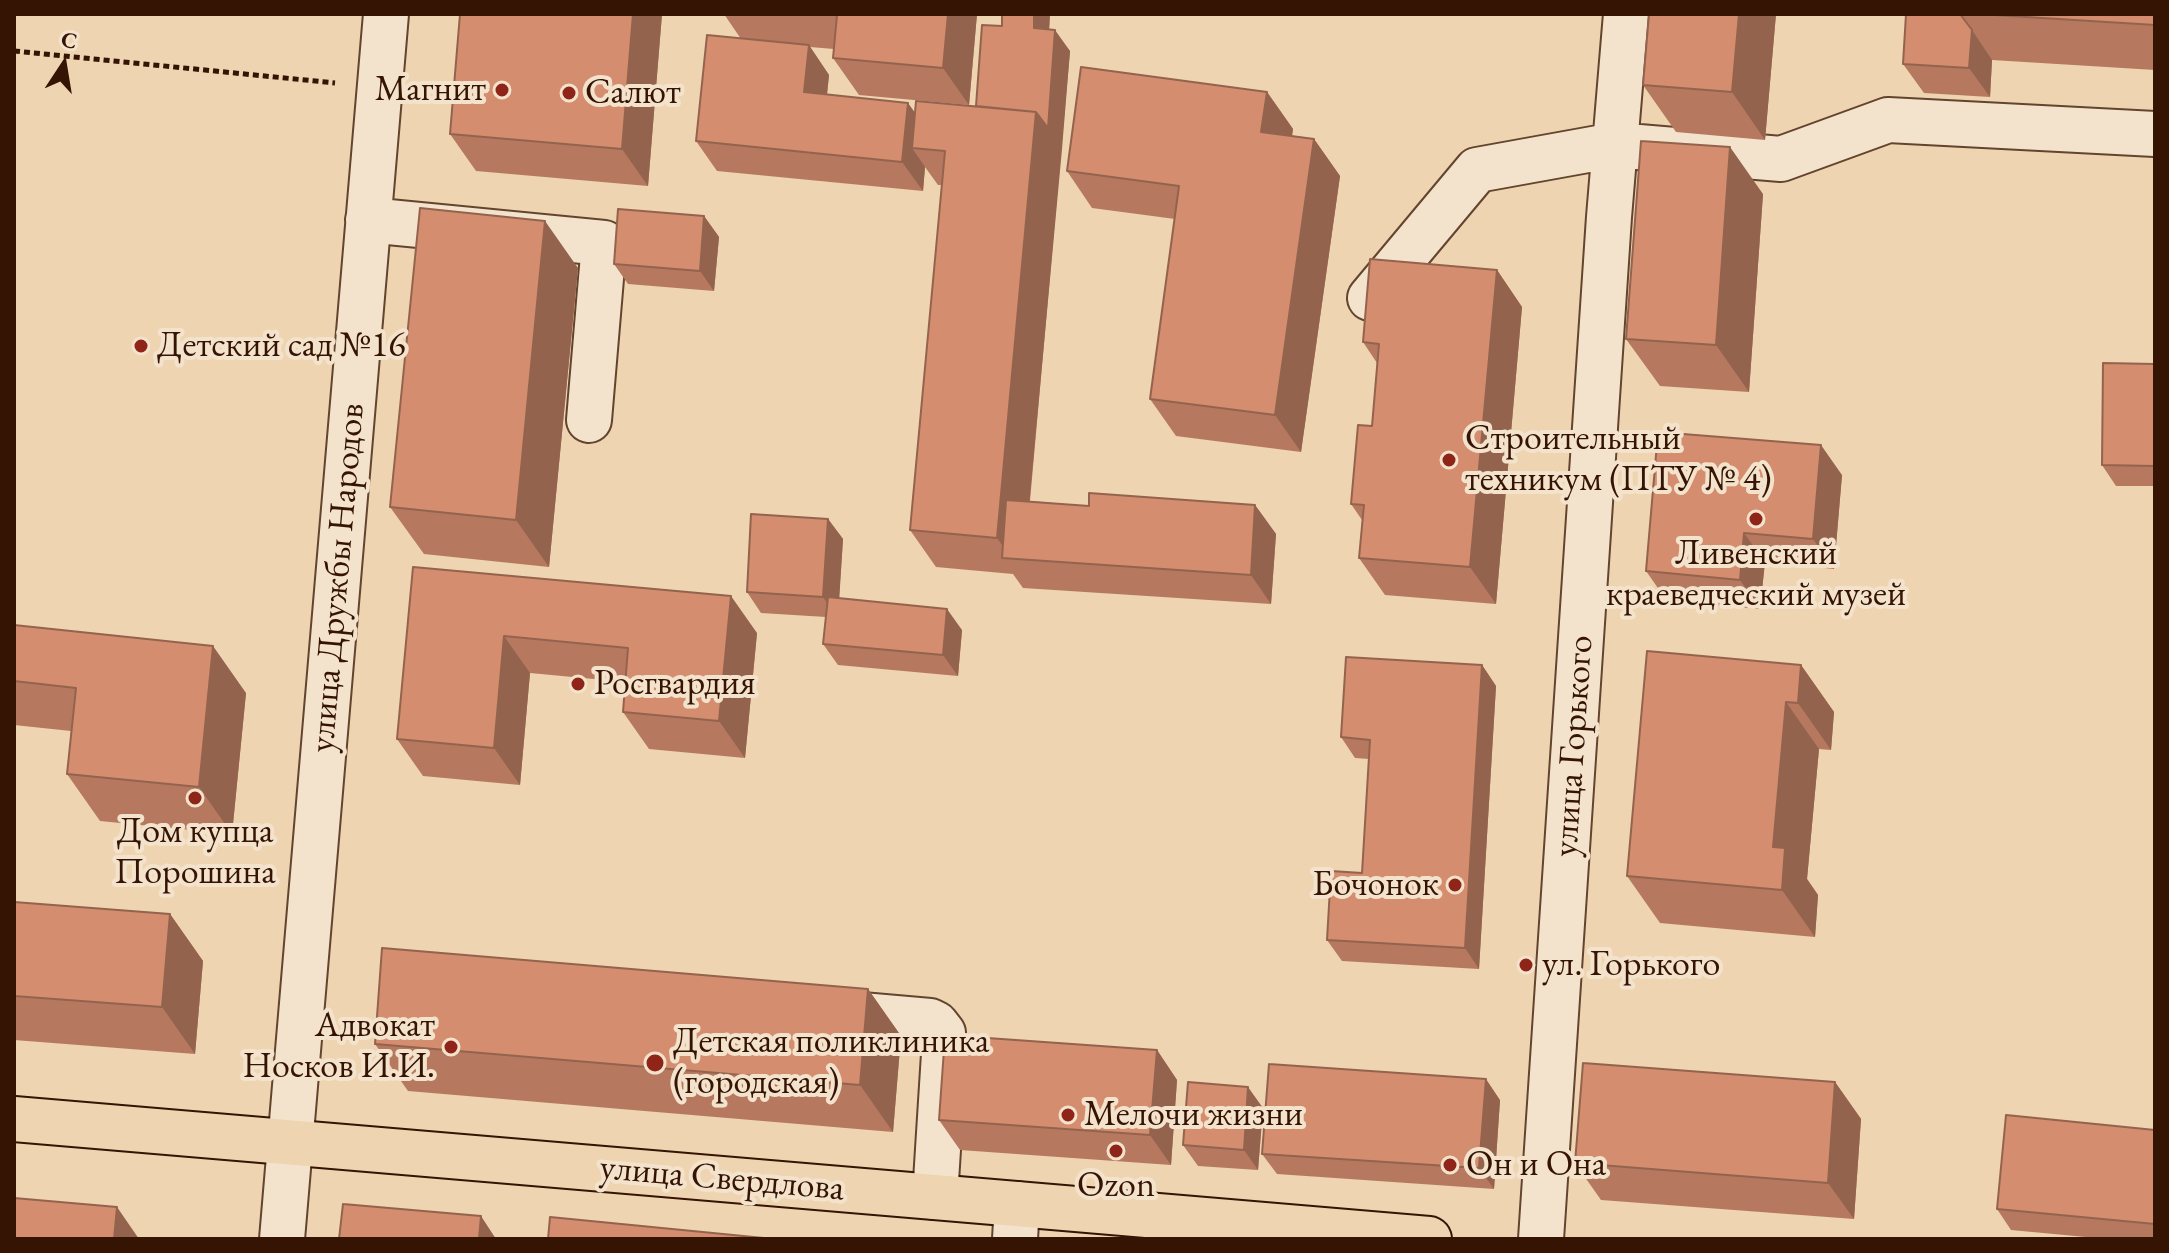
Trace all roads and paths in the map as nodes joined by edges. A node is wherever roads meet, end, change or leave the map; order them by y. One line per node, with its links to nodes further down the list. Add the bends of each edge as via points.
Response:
1 (386, 14): 4 (street, улица Дружбы Народов)
2 (1626, 14): 6 (street, улица Горького)
3 (14, 51): 4 (path)
4 (380, 87): 7 (street, улица Дружбы Народов)
5 (2155, 134): 6 (street, via 1888,120 1781,159)
6 (1615, 145): 8 (street, via 1477,170); 17 (street, улица Горького)
7 (368, 220): 9 (street, via 604,243); 12 (street, улица Дружбы Народов)
8 (1370, 298)
9 (589, 420)
10 (789, 1008): 13 (street, via 930,1021 940,1028 944,1054)
11 (14, 1119): 12 (main road, улица Свердлова)
12 (289, 1143): 13 (main road, улица Свердлова); 15 (street, улица Дружбы Народов)
13 (935, 1197): 14 (main road, улица Свердлова)
14 (1016, 1222): 16 (main road, улица Свердлова)
15 (282, 1239)
16 (1429, 1239)
17 (1541, 1239)

